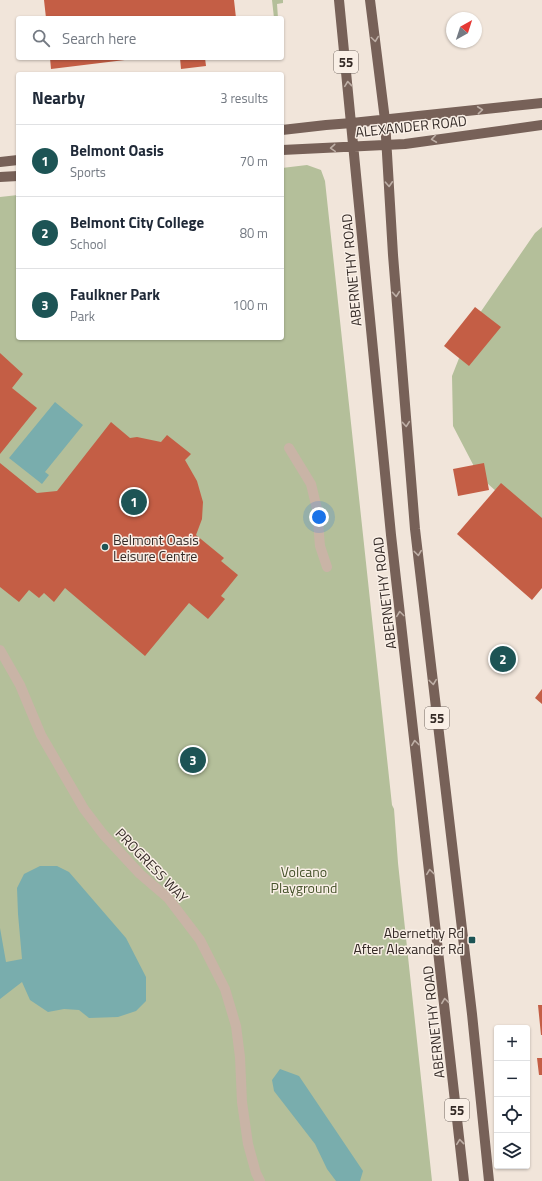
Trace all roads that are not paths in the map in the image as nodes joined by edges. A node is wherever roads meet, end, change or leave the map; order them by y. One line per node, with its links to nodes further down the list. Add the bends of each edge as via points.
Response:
1 (339, 0): 5 (main road, ABERNETHY ROAD / 55, one-way to 1)
2 (370, 0): 4 (main road, 55, one-way to 4)
3 (542, 103): 4 (main road, ALEXANDER ROAD, one-way to 3)
4 (385, 120): 5 (main road, ALEXANDER ROAD); 8 (main road, 55)
5 (352, 123): 7 (main road, ALEXANDER ROAD); 9 (main road, ABERNETHY ROAD / 55)
6 (542, 125): 8 (main road, ALEXANDER ROAD, one-way to 8)
7 (284, 130)
8 (386, 145): 9 (main road, ALEXANDER ROAD); 20 (main road, 55, one-way to 20, via 415,529 472,1014)
9 (354, 146): 10 (main road, ALEXANDER ROAD, one-way to 10); 19 (main road, ABERNETHY ROAD / 55, one-way to 9, via 391,535)
10 (284, 150)
11 (16, 160): 12 (main road)
12 (0, 162)
13 (16, 176): 14 (main road)
14 (0, 177)
15 (289, 448): 16 (lane, via 312,484 320,546)
16 (326, 567)
17 (0, 650): 18 (lane, PROGRESS WAY, via 20,685 41,735 84,809 140,874 168,898 200,940 224,989 236,1026 248,1144)
18 (260, 1181)
19 (464, 1181)
20 (488, 1181)

